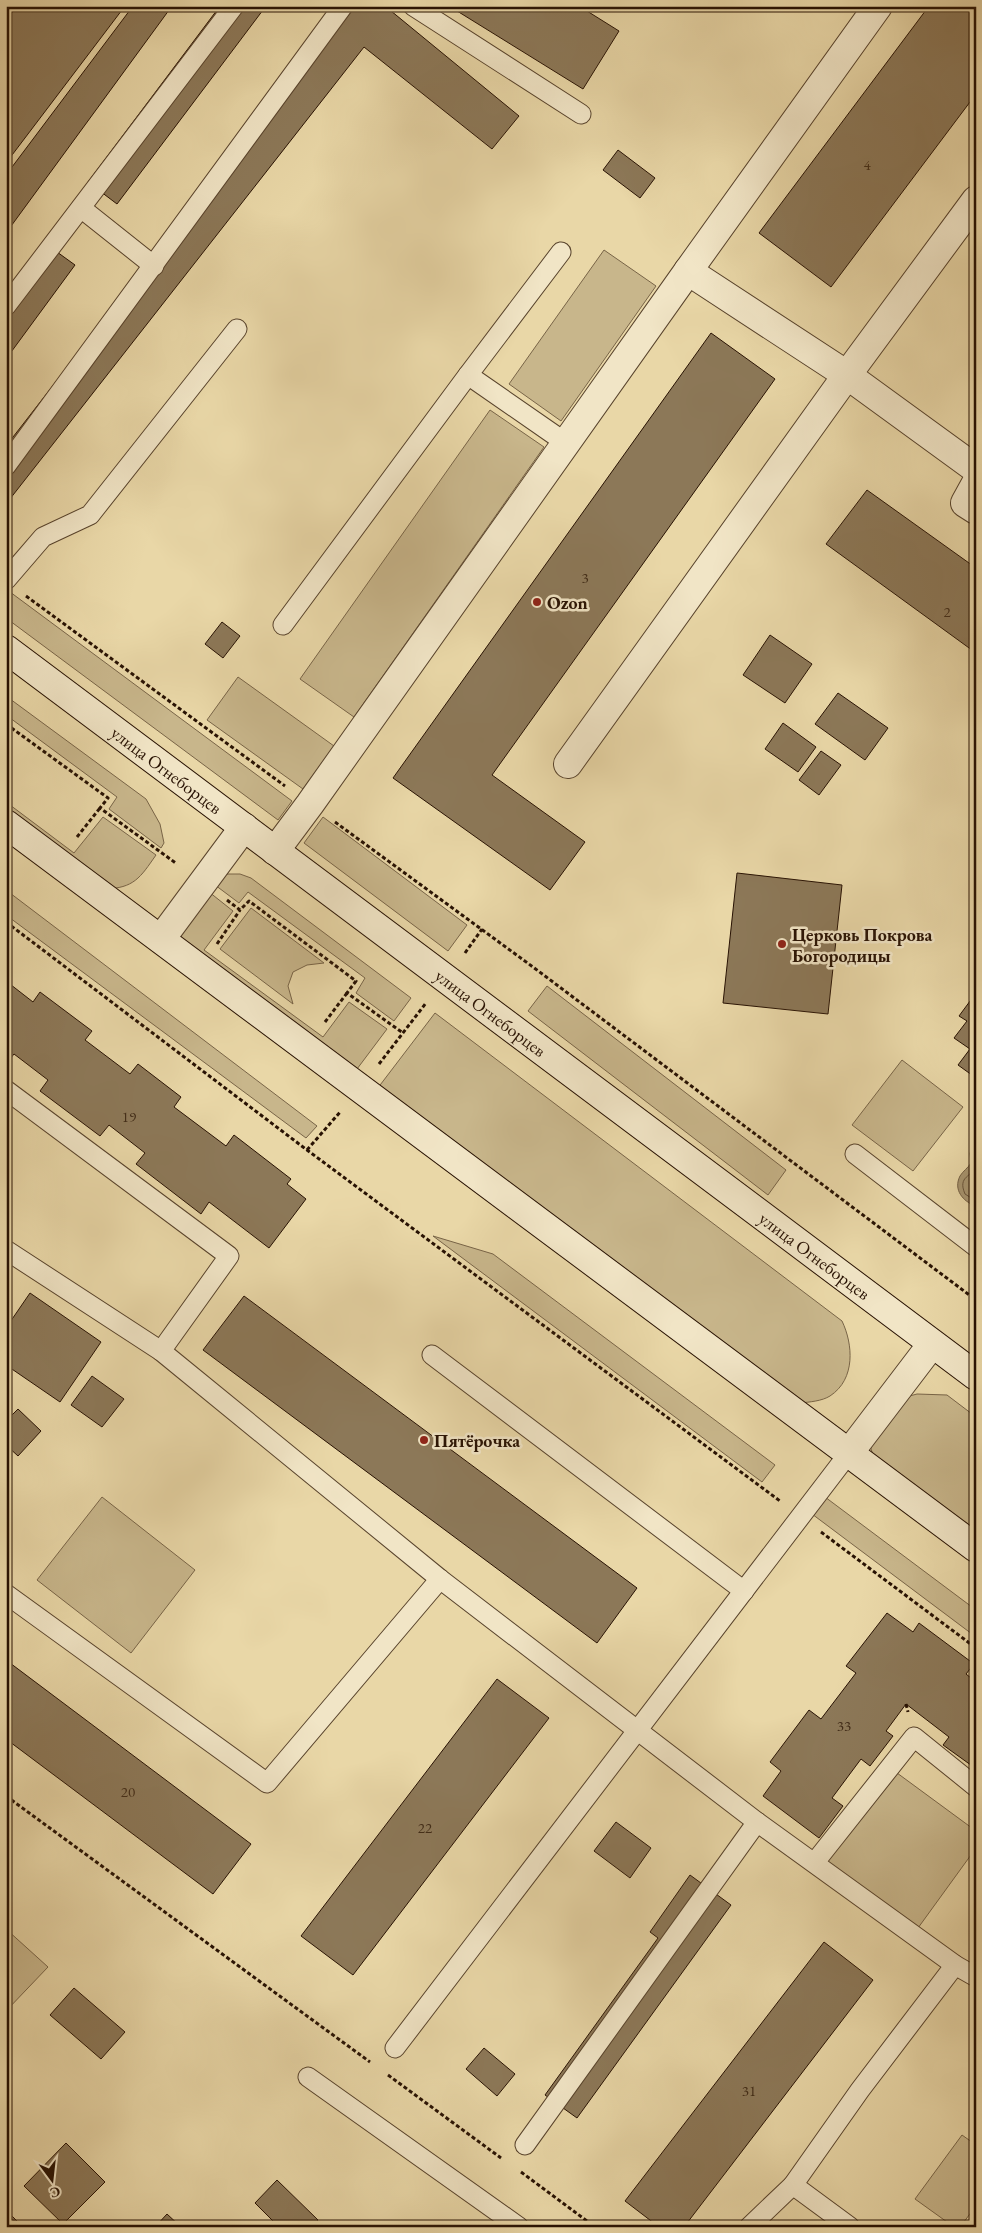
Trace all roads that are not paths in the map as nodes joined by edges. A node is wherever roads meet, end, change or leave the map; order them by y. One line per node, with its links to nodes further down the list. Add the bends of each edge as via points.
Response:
1 (234, 6): 7 (lane)
2 (343, 6): 9 (lane)
3 (413, 6): 5 (lane)
4 (878, 6): 10 (main road)
5 (581, 114)
6 (976, 200): 14 (main road)
7 (81, 208): 9 (lane); 11 (lane)
8 (561, 252): 13 (lane)
9 (154, 266): 16 (lane)
10 (688, 270): 14 (main road); 15 (main road)
11 (6, 306)
12 (237, 329): 20 (lane, via 90,515 42,536)
13 (468, 375): 15 (lane); 21 (lane)
14 (847, 375): 17 (main road); 23 (main road)
15 (566, 443): 26 (main road)
16 (6, 466)
17 (976, 469)
18 (976, 483): 19 (main road, via 965,503)
19 (976, 510)
20 (6, 580)
21 (283, 625)
22 (6, 649): 25 (main road, улица Огнеборцев)
23 (568, 764)
24 (6, 824): 27 (main road)
25 (244, 827): 26 (main road, улица Огнеборцев); 27 (main road)
26 (275, 850): 32 (main road, улица Огнеборцев)
27 (161, 939): 36 (main road)
28 (6, 1090): 33 (lane, via 229,1256)
29 (855, 1154): 30 (lane)
30 (976, 1247)
31 (6, 1250): 33 (lane)
32 (932, 1344): 35 (main road, улица Огнеборцев); 36 (main road)
33 (161, 1351): 38 (lane)
34 (432, 1355): 39 (lane)
35 (976, 1376)
36 (849, 1453): 37 (main road); 39 (lane)
37 (976, 1548)
38 (440, 1579): 40 (lane, via 267,1783); 41 (lane)
39 (744, 1591): 41 (lane)
40 (6, 1594)
41 (638, 1730): 43 (lane); 47 (lane)
42 (976, 1787): 44 (lane, via 914,1737)
43 (757, 1822): 44 (lane); 49 (lane)
44 (814, 1862): 45 (lane)
45 (954, 1965): 46 (lane); 50 (lane)
46 (976, 1977)
47 (395, 2048)
48 (308, 2078): 51 (lane)
49 (525, 2145)
50 (793, 2185): 52 (lane); 53 (lane)
51 (520, 2227)
52 (749, 2227)
53 (850, 2227)

